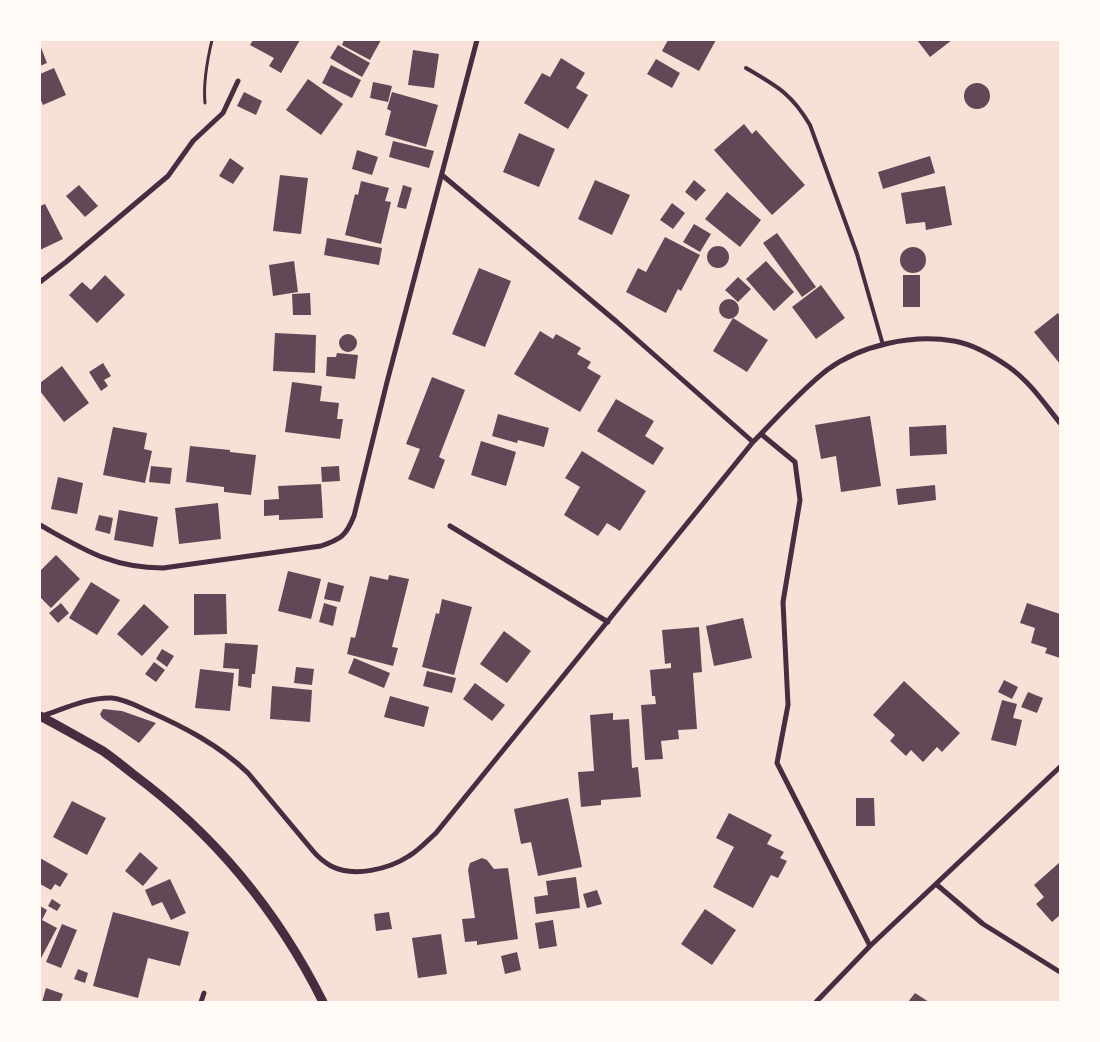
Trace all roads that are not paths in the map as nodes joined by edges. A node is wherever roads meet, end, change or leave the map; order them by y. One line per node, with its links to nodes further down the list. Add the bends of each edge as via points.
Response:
1 (477, 40): 4 (street)
2 (746, 68): 6 (lane, via 792,98 810,125 857,254)
3 (238, 81): 5 (street, via 223,113 193,141 168,176)
4 (442, 174): 9 (street); 10 (street, via 354,516 343,536 321,546 144,568 104,558)
5 (40, 282)
6 (883, 345): 7 (street, via 929,339 955,341 974,347 1022,378); 8 (street, via 847,358 827,370)
7 (1060, 423)
8 (761, 434): 9 (street); 16 (street, via 794,462 800,500 783,602 788,705 777,763)
9 (753, 442): 12 (street)
10 (40, 525)
11 (450, 526): 12 (street)
12 (608, 622): 13 (street, via 436,832 406,858 369,870 343,870 321,860 248,773 224,752 174,723 112,698 89,701)
13 (41, 716): 20 (street, via 104,752 160,794 226,856 290,944)
14 (1060, 767): 15 (street)
15 (936, 884): 16 (street); 17 (street, via 983,924)
16 (870, 946): 21 (street)
17 (1060, 972)
18 (204, 993): 19 (street)
19 (201, 1002)
20 (323, 1002)
21 (816, 1002)

